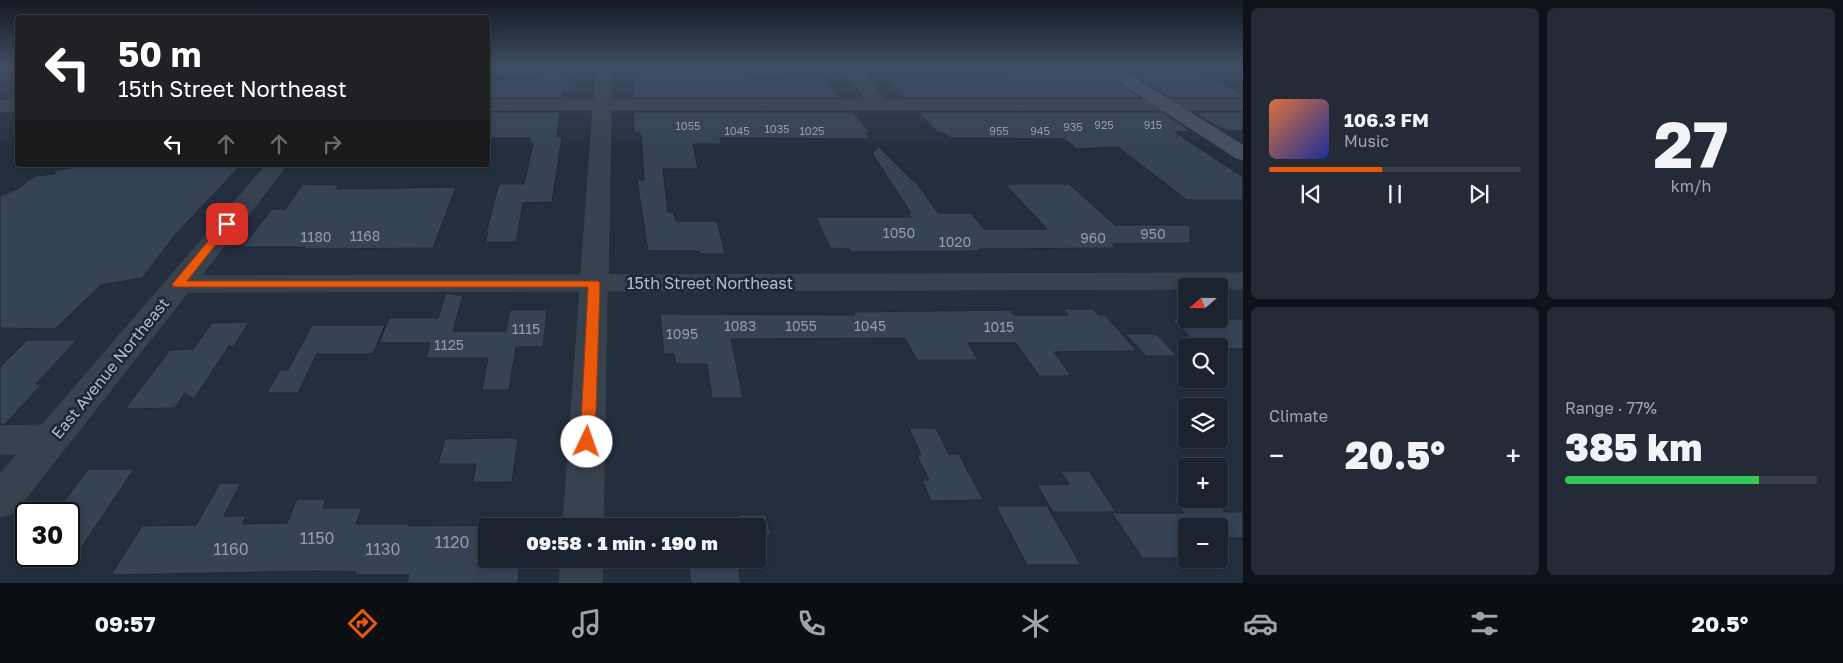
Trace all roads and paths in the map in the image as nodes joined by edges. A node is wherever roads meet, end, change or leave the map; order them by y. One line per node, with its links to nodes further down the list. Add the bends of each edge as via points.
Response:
1 (603, 93): 5 (street)
2 (870, 93): 6 (street)
3 (1145, 93): 7 (street)
4 (490, 105): 5 (street)
5 (602, 105): 6 (street); 14 (street)
6 (879, 105): 7 (street)
7 (1163, 105): 8 (street); 11 (street)
8 (1243, 105)
9 (0, 106): 10 (street)
10 (15, 106)
11 (1243, 154)
12 (275, 167): 15 (street, East Avenue Northeast)
13 (1243, 282): 14 (street, 15th Street Northeast)
14 (594, 283): 15 (street, 15th Street Northeast); 19 (street)
15 (178, 284): 16 (street, East Avenue Northeast)
16 (51, 439): 17 (street); 18 (street, East Avenue Northeast)
17 (0, 440)
18 (0, 501)
19 (583, 518)
20 (582, 568): 21 (street)
21 (581, 583)

